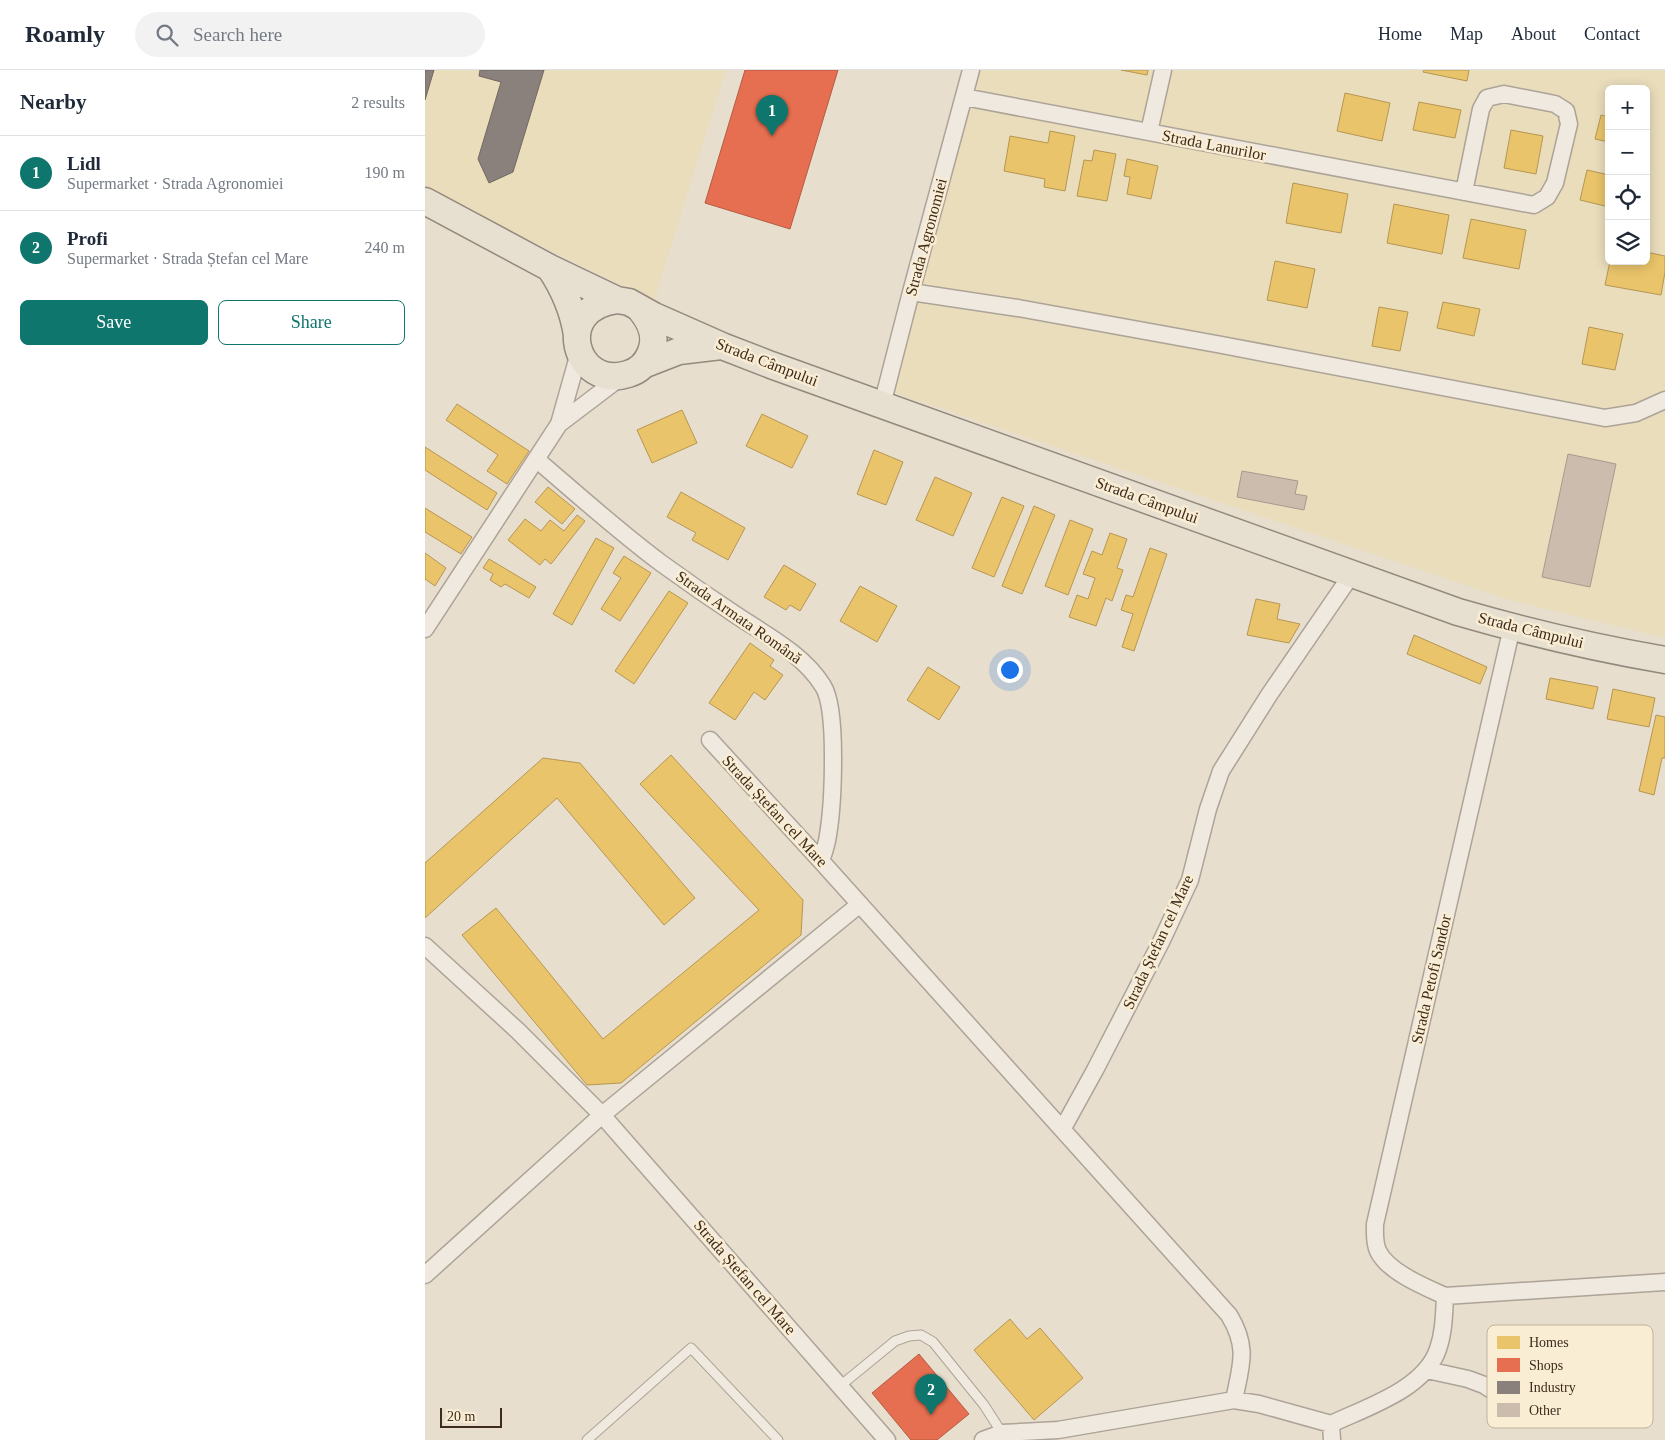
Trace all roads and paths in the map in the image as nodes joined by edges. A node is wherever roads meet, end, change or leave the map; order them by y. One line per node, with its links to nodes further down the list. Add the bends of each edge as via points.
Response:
1 (971, 70): 3 (street, Strada Agronomiei)
2 (1163, 70): 4 (street)
3 (964, 97): 4 (street, Strada Lanurilor); 8 (street, Strada Agronomiei)
4 (1149, 132): 5 (street, Strada Lanurilor)
5 (1464, 192): 5 (street, Strada Lanurilor, via 1481,109 1487,98 1504,94 1555,104 1566,111 1569,124 1555,184 1547,197 1534,205)
6 (425, 200): 7 (main road, Strada Câmpului)
7 (550, 268): 9 (main road, Strada Câmpului); 10 (main road, via 566,294 575,320)
8 (911, 292): 13 (street, via 1009,306 1605,418 1636,413); 14 (street, Strada Agronomiei)
9 (628, 304): 10 (main road, via 605,301 594,306 583,318); 11 (main road, Strada Câmpului); 12 (main road, via 649,318 654,343 650,355)
10 (578, 344): 12 (main road, via 586,364 596,372 608,376); 15 (street)
11 (722, 346): 12 (main road, via 679,352); 14 (main road, Strada Câmpului)
12 (632, 371): 15 (street)
13 (1665, 400)
14 (882, 405): 17 (main road, Strada Câmpului)
15 (559, 424): 16 (street)
16 (537, 459): 19 (street); 22 (street, Strada Armata Română, via 661,562 804,662 824,686 831,705 833,727 831,803 828,836)
17 (1352, 574): 18 (main road, Strada Câmpului); 26 (street, Strada Ștefan cel Mare, via 1221,771 1190,880)
18 (1512, 627): 20 (main road, Strada Câmpului); 29 (street, Strada Petofi Sandor, via 1375,1224 1374,1239 1378,1252 1390,1265 1413,1282)
19 (425, 629)
20 (1665, 660)
21 (710, 740): 22 (street, Strada Ștefan cel Mare)
22 (821, 861): 23 (street, Strada Ștefan cel Mare)
23 (860, 904): 25 (street); 26 (street, Strada Ștefan cel Mare)
24 (425, 946): 25 (street, Strada Ștefan cel Mare, via 518,1031)
25 (602, 1115): 27 (street); 31 (street, Strada Ștefan cel Mare)
26 (1063, 1128): 33 (street, Strada Ștefan cel Mare, via 1229,1316 1242,1343)
27 (425, 1275)
28 (1665, 1282): 29 (street, Strada Petofi Sandor)
29 (1445, 1296): 30 (street, via 1443,1330)
30 (1427, 1370): 32 (street); 34 (street, via 1405,1389)
31 (840, 1386): 35 (lane, via 895,1341 921,1335 933,1342 985,1405); 39 (street, Strada Ștefan cel Mare)
32 (1487, 1387)
33 (1235, 1400): 34 (street, via 1259,1404); 36 (street)
34 (1331, 1432)
35 (1002, 1433): 36 (street); 40 (street)
36 (1062, 1435)
37 (587, 1440): 38 (lane, via 691,1348)
38 (778, 1440)
39 (887, 1440)
40 (983, 1440)

